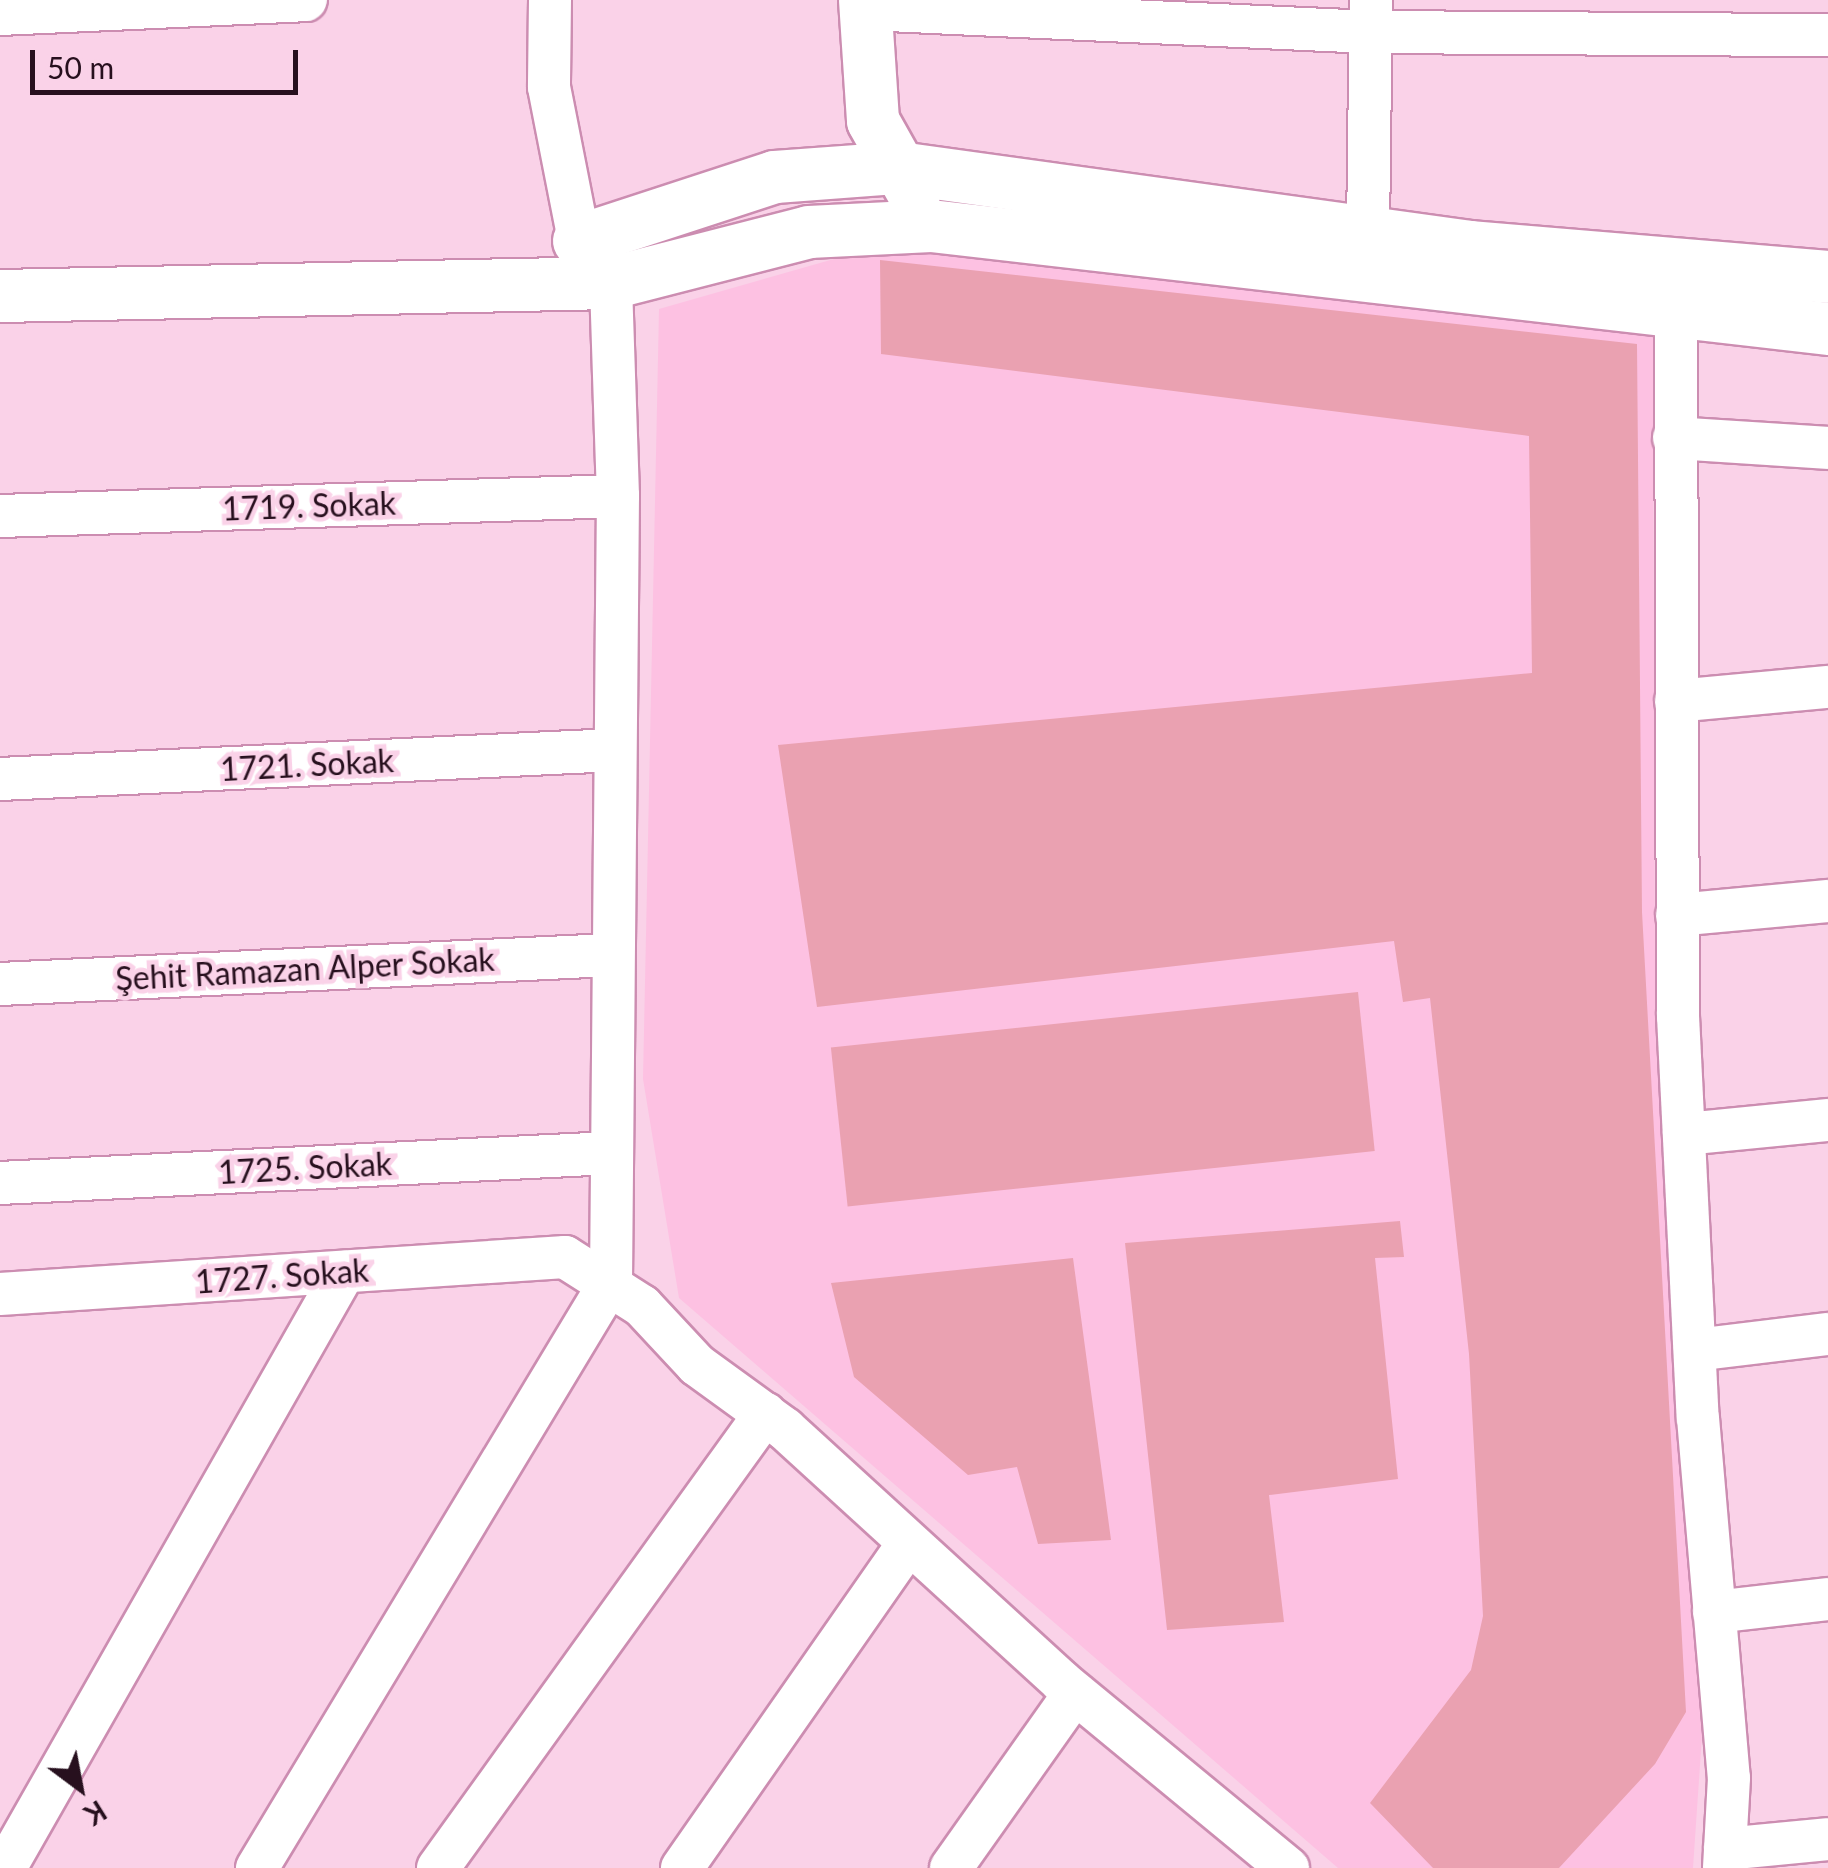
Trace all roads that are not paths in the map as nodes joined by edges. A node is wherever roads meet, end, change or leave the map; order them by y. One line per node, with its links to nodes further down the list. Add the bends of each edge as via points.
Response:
1 (306, 0): 4 (street)
2 (550, 0): 10 (street, via 549,87)
3 (866, 5): 5 (street); 7 (street, via 873,121)
4 (0, 14)
5 (1371, 16): 6 (street); 9 (street)
6 (1828, 34)
7 (899, 168): 8 (street); 9 (street); 10 (street, via 776,177)
8 (931, 226): 10 (street, via 809,232); 13 (street)
9 (1368, 234): 11 (street)
10 (593, 268): 12 (street); 17 (street)
11 (1828, 277)
12 (0, 296)
13 (1676, 316): 14 (street); 15 (street)
14 (1828, 329)
15 (1674, 438): 16 (street); 20 (street)
16 (1828, 448)
17 (618, 496): 18 (street, 1719. Sokak); 21 (street)
18 (0, 516)
19 (1828, 687): 20 (street)
20 (1676, 701): 24 (street)
21 (614, 750): 22 (street, 1721. Sokak); 25 (street)
22 (0, 779)
23 (1828, 902): 24 (street)
24 (1677, 915): 28 (street)
25 (610, 955): 26 (street, Şehit Ramazan Alper Sokak); 29 (street)
26 (0, 984)
27 (1828, 1120): 28 (street)
28 (1684, 1134): 35 (street)
29 (610, 1153): 30 (street, 1725. Sokak); 32 (street)
30 (0, 1183)
31 (344, 1272): 32 (street, 1727. Sokak, via 564,1257); 33 (street, 1727. Sokak); 44 (street)
32 (611, 1281): 36 (street, via 697,1364); 45 (street)
33 (0, 1294)
34 (1828, 1334): 35 (street)
35 (1695, 1350): 39 (street)
36 (765, 1414): 37 (street); 46 (street)
37 (909, 1543): 40 (street); 47 (street)
38 (1828, 1599): 39 (street)
39 (1714, 1612): 42 (street, via 1729,1778)
40 (1074, 1693): 43 (street); 48 (street)
41 (1828, 1839): 42 (street)
42 (1724, 1858)
43 (1260, 1859)
44 (5, 1868)
45 (258, 1868)
46 (438, 1868)
47 (682, 1868)
48 (950, 1868)

